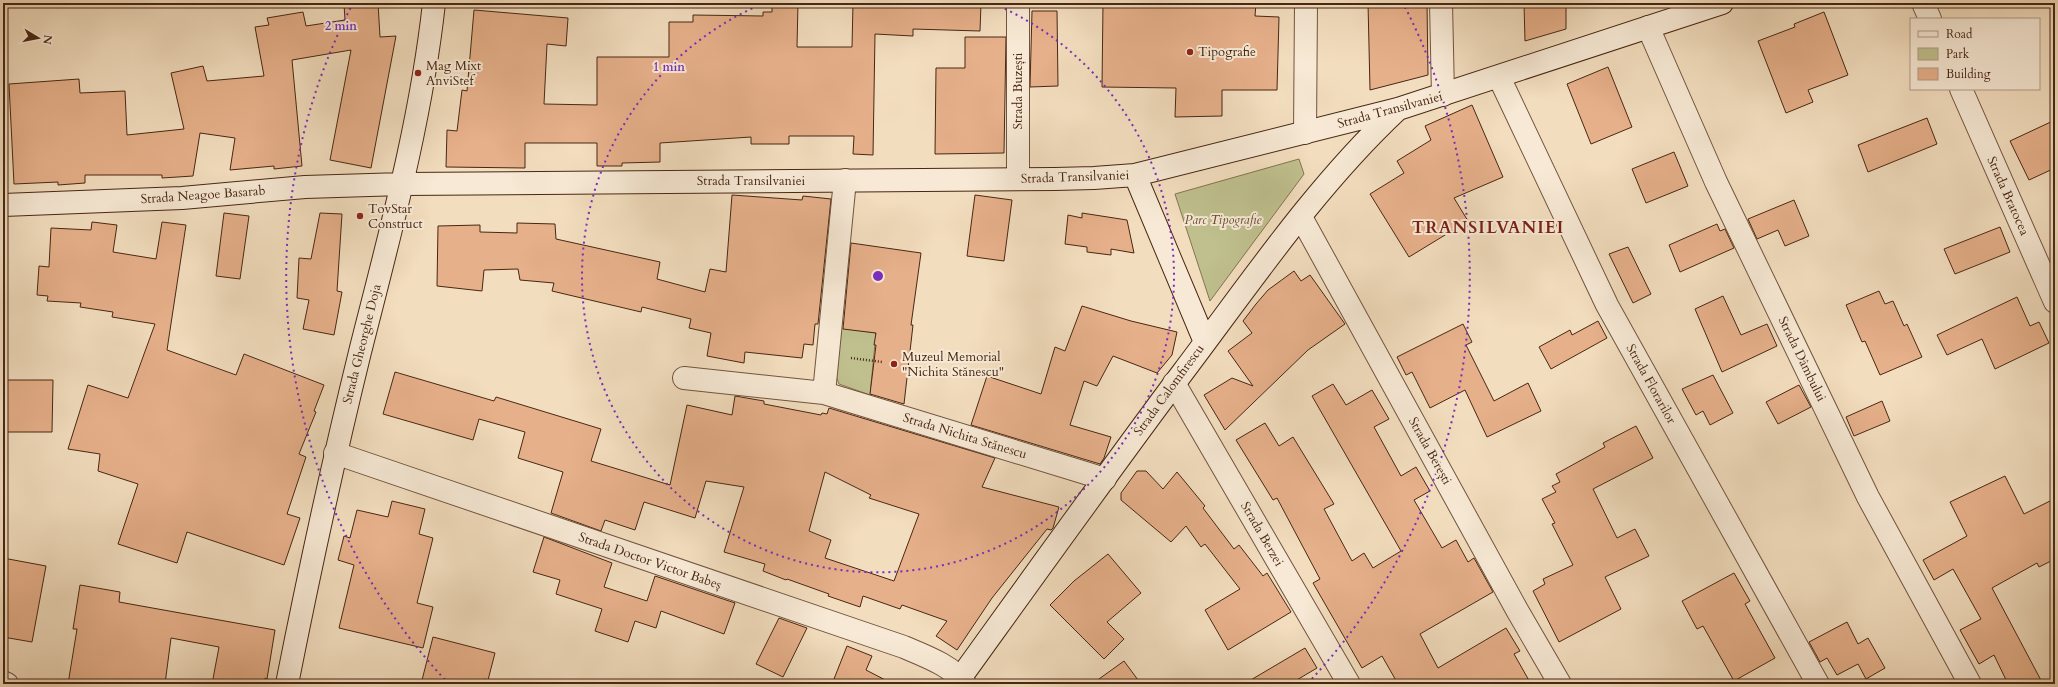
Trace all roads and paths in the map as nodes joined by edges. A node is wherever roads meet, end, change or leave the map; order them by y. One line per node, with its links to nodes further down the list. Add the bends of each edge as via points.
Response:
1 (434, 3): 17 (street, Strada Gheorghe Doja, via 422,90)
2 (1018, 3): 15 (street, Strada Buzești)
3 (1306, 3): 13 (street)
4 (1441, 3): 11 (street)
5 (1722, 3): 8 (street, Strada Transilvaniei)
6 (1923, 3): 7 (street)
7 (1930, 18)
8 (1648, 27): 9 (street, Strada Transilvaniei); 36 (street, Strada Dâmbului, via 1716,182 1868,497)
9 (1499, 77): 11 (street, Strada Transilvaniei); 35 (street, Strada Florarilor, via 1607,305)
10 (1961, 90): 20 (street, Strada Bratocea)
11 (1443, 96): 12 (street, Strada Transilvaniei)
12 (1398, 109): 13 (street, Strada Transilvaniei); 19 (street, Strada Calomfirescu, via 1355,152)
13 (1305, 133): 14 (street, Strada Transilvaniei)
14 (1135, 175): 15 (street, Strada Transilvaniei); 21 (street)
15 (1018, 179): 16 (street, Strada Transilvaniei)
16 (845, 180): 17 (street, Strada Transilvaniei); 22 (street)
17 (402, 184): 18 (street, Strada Neagoe Basarab, via 305,187 182,198); 27 (street, Strada Gheorghe Doja)
18 (3, 205)
19 (1301, 217): 21 (street, Strada Calomfirescu); 34 (street, Strada Berești)
20 (2055, 302)
21 (1205, 342): 25 (street, Strada Calomfirescu)
22 (827, 354): 23 (path); 26 (street)
23 (882, 362)
24 (684, 378): 26 (street, Strada Nichita Stănescu)
25 (1174, 383): 28 (street, Strada Calomfirescu); 33 (street, Strada Berzei)
26 (824, 393): 28 (street, Strada Nichita Stănescu)
27 (335, 454): 30 (street, Strada Doctor Victor Babeș, via 904,647 935,661); 32 (street, Strada Gheorghe Doja)
28 (1105, 479): 30 (street, Strada Calomfirescu)
29 (3, 682): 31 (street)
30 (960, 682)
31 (7, 684)
32 (286, 684)
33 (1349, 684)
34 (1560, 684)
35 (1818, 684)
36 (1970, 684)

